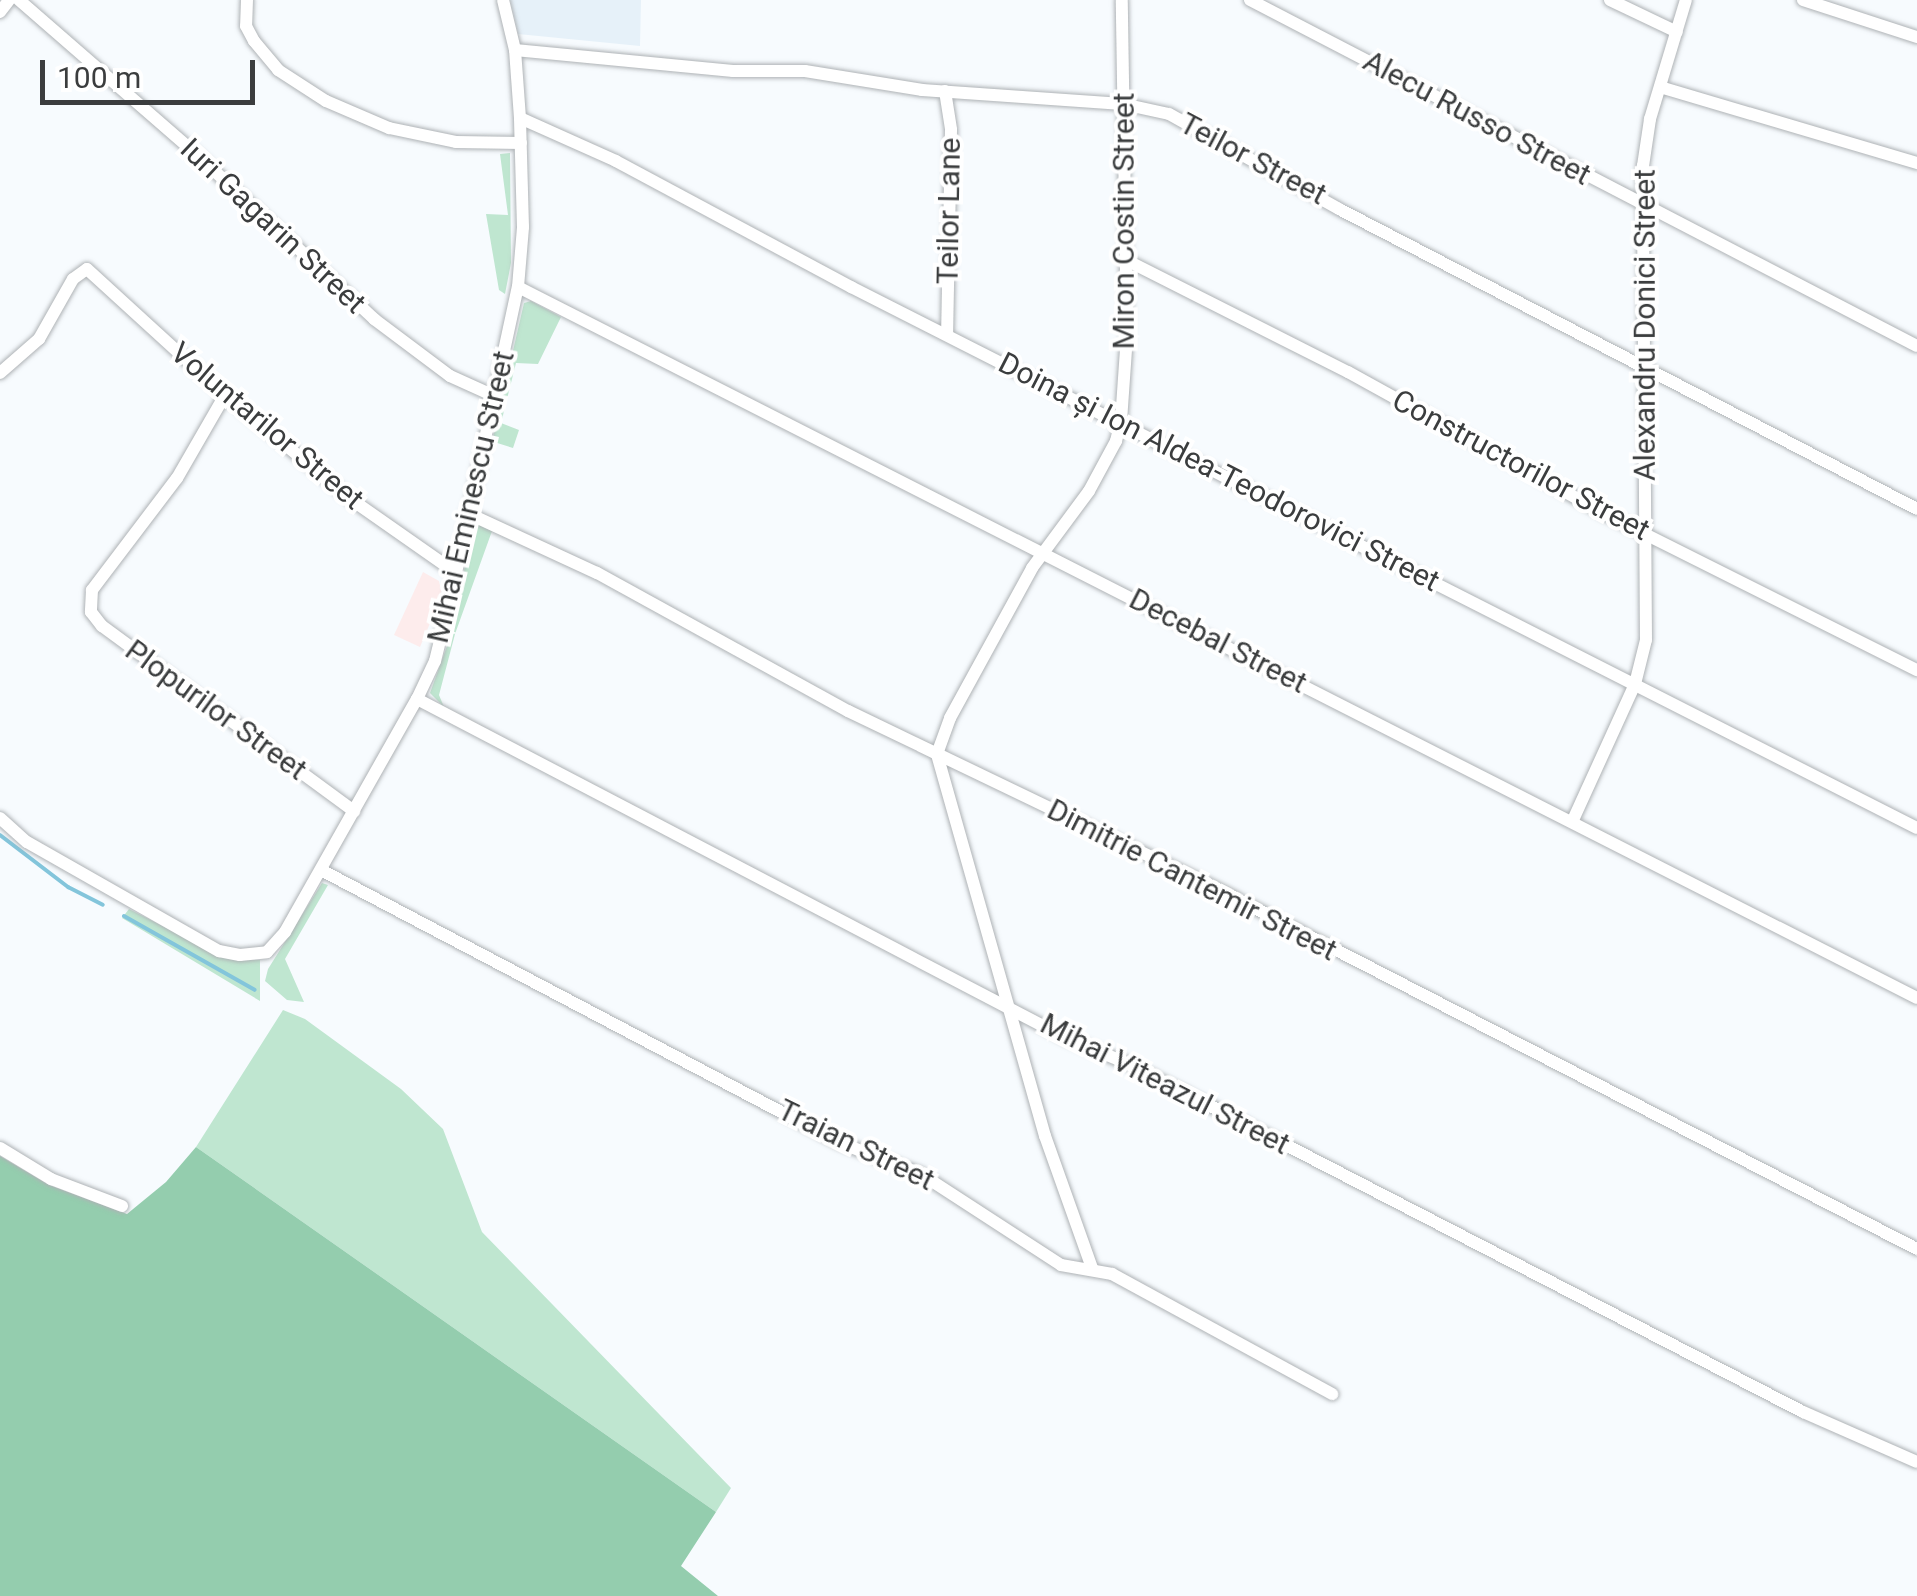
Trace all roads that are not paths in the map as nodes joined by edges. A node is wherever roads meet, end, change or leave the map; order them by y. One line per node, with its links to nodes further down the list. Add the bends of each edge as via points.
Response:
1 (10, 0): 10 (street)
2 (19, 0): 28 (street, Iuri Gagarin Street, via 374,320 450,376)
3 (247, 0): 18 (street, via 246,26 254,41 278,70 326,101 389,128 456,142)
4 (503, 0): 13 (street, Mihai Eminescu Street)
5 (1122, 0): 16 (street, Miron Costin Street)
6 (1250, 0): 20 (street, Alecu Russo Street)
7 (1610, 0): 11 (street)
8 (1686, 0): 11 (street, Alexandru Donici Street)
9 (1803, 0): 12 (street)
10 (0, 12)
11 (1677, 32): 14 (street, Alexandru Donici Street)
12 (1917, 38)
13 (514, 50): 15 (street, Teilor Street, via 805,71); 17 (street, Mihai Eminescu Street)
14 (1660, 87): 19 (street); 20 (street, Alexandru Donici Street)
15 (944, 90): 16 (street, Teilor Street); 23 (street, Teilor Lane, via 951,148)
16 (1123, 104): 21 (street, Miron Costin Street); 25 (street, Teilor Street, via 1169,114)
17 (520, 118): 18 (street, Mihai Eminescu Street); 23 (street, Doina și Ion Aldea-Teodorovici Street)
18 (521, 143): 22 (street, Mihai Eminescu Street)
19 (1917, 162)
20 (1643, 204): 24 (street, Alecu Russo Street); 25 (street, Alexandru Donici Street)
21 (1126, 260): 29 (street, Miron Costin Street); 32 (street, Constructorilor Street)
22 (518, 287): 28 (street, Mihai Eminescu Street); 33 (street, Decebal Street)
23 (946, 332): 29 (street, Doina și Ion Aldea-Teodorovici Street)
24 (1917, 346)
25 (1642, 366): 30 (street, Teilor Street); 32 (street, Alexandru Donici Street)
26 (0, 373): 27 (street, Voluntarilor Street, via 39,339 73,280 87,269)
27 (225, 395): 34 (street, Voluntarilor Street, via 352,500); 39 (street, Plopurilor Street, via 174,482 89,602 102,626)
28 (494, 396): 31 (street, Mihai Eminescu Street)
29 (1121, 421): 33 (street, Miron Costin Street, via 1089,491); 36 (street, Doina și Ion Aldea-Teodorovici Street)
30 (1917, 508)
31 (468, 513): 34 (street, Mihai Eminescu Street); 38 (street, Dimitrie Cantemir Street, via 597,573)
32 (1644, 532): 35 (street, Constructorilor Street); 36 (street, Alexandru Donici Street, via 1646,640)
33 (1046, 553): 38 (street, Miron Costin Street, via 950,718); 41 (street, Decebal Street)
34 (455, 572): 37 (street, Mihai Eminescu Street, via 434,660)
35 (1917, 670)
36 (1635, 684): 41 (street, Alexandru Donici Street); 42 (street, Doina și Ion Aldea-Teodorovici Street)
37 (417, 699): 39 (street, Mihai Eminescu Street); 45 (street, Mihai Viteazul Street)
38 (937, 754): 45 (street); 48 (street, Dimitrie Cantemir Street, via 1206,884)
39 (354, 811): 43 (street, Mihai Eminescu Street)
40 (0, 818): 43 (street, Mihai Eminescu Street, via 43,852 218,950 240,955 267,952)
41 (1573, 820): 44 (street, Decebal Street)
42 (1917, 828)
43 (321, 870): 49 (street, Traian Street, via 838,1142 921,1174 1061,1265)
44 (1917, 998)
45 (1008, 1004): 49 (street); 51 (street, Mihai Viteazul Street, via 1803,1412)
46 (0, 1148): 47 (street, via 51,1179)
47 (122, 1206)
48 (1917, 1249)
49 (1092, 1268): 50 (street, Traian Street)
50 (1332, 1394)
51 (1917, 1462)

